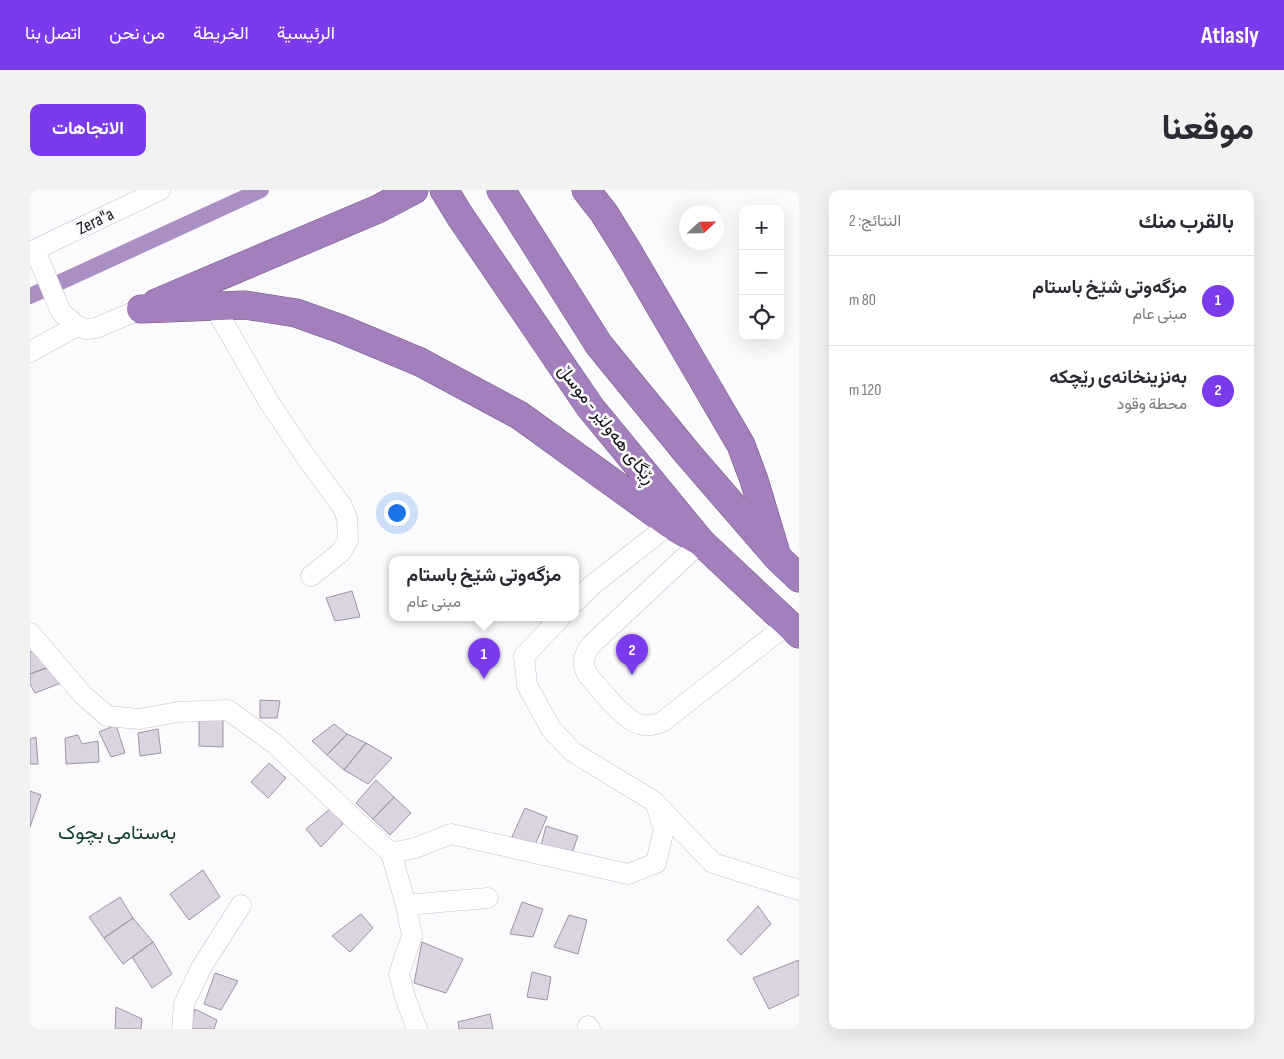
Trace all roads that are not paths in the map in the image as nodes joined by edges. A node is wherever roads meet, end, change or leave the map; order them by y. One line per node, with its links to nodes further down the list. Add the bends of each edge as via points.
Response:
1 (160, 190): 6 (street, Zera"a)
2 (414, 190): 8 (highway, via 378,209)
3 (444, 190): 12 (highway, ڕێگای هەولێر - موسڵ, via 590,407)
4 (501, 190): 13 (highway, via 599,345)
5 (586, 190): 13 (highway, via 630,255 741,445)
6 (32, 251): 9 (street, via 61,312)
7 (214, 306): 8 (highway); 11 (highway, via 245,305 296,314 420,362 519,415); 14 (street, via 270,402 347,518 348,540 341,552)
8 (141, 309): 9 (street, via 96,328)
9 (78, 326): 10 (street)
10 (30, 352)
11 (670, 524): 12 (highway); 16 (street)
12 (700, 542): 18 (highway, ڕێگای هەولێر - موسڵ); 18 (street, via 591,645 584,656 584,669 624,715 638,724 662,722)
13 (778, 558): 15 (highway)
14 (311, 576)
15 (799, 578)
16 (579, 598)
17 (557, 621): 20 (street, via 524,656 527,686 551,729 573,752)
18 (794, 629)
19 (30, 633): 21 (street, via 83,696 107,716 138,719 178,712 228,710 275,744)
20 (655, 802): 21 (street, via 664,829 656,863 628,874 451,834); 22 (street, via 713,862)
21 (392, 853): 25 (street)
22 (799, 890)
23 (488, 898): 25 (street)
24 (241, 905): 26 (street, via 197,975 184,1004)
25 (406, 905): 27 (street, via 412,936 399,974)
26 (182, 1029)
27 (417, 1029)

